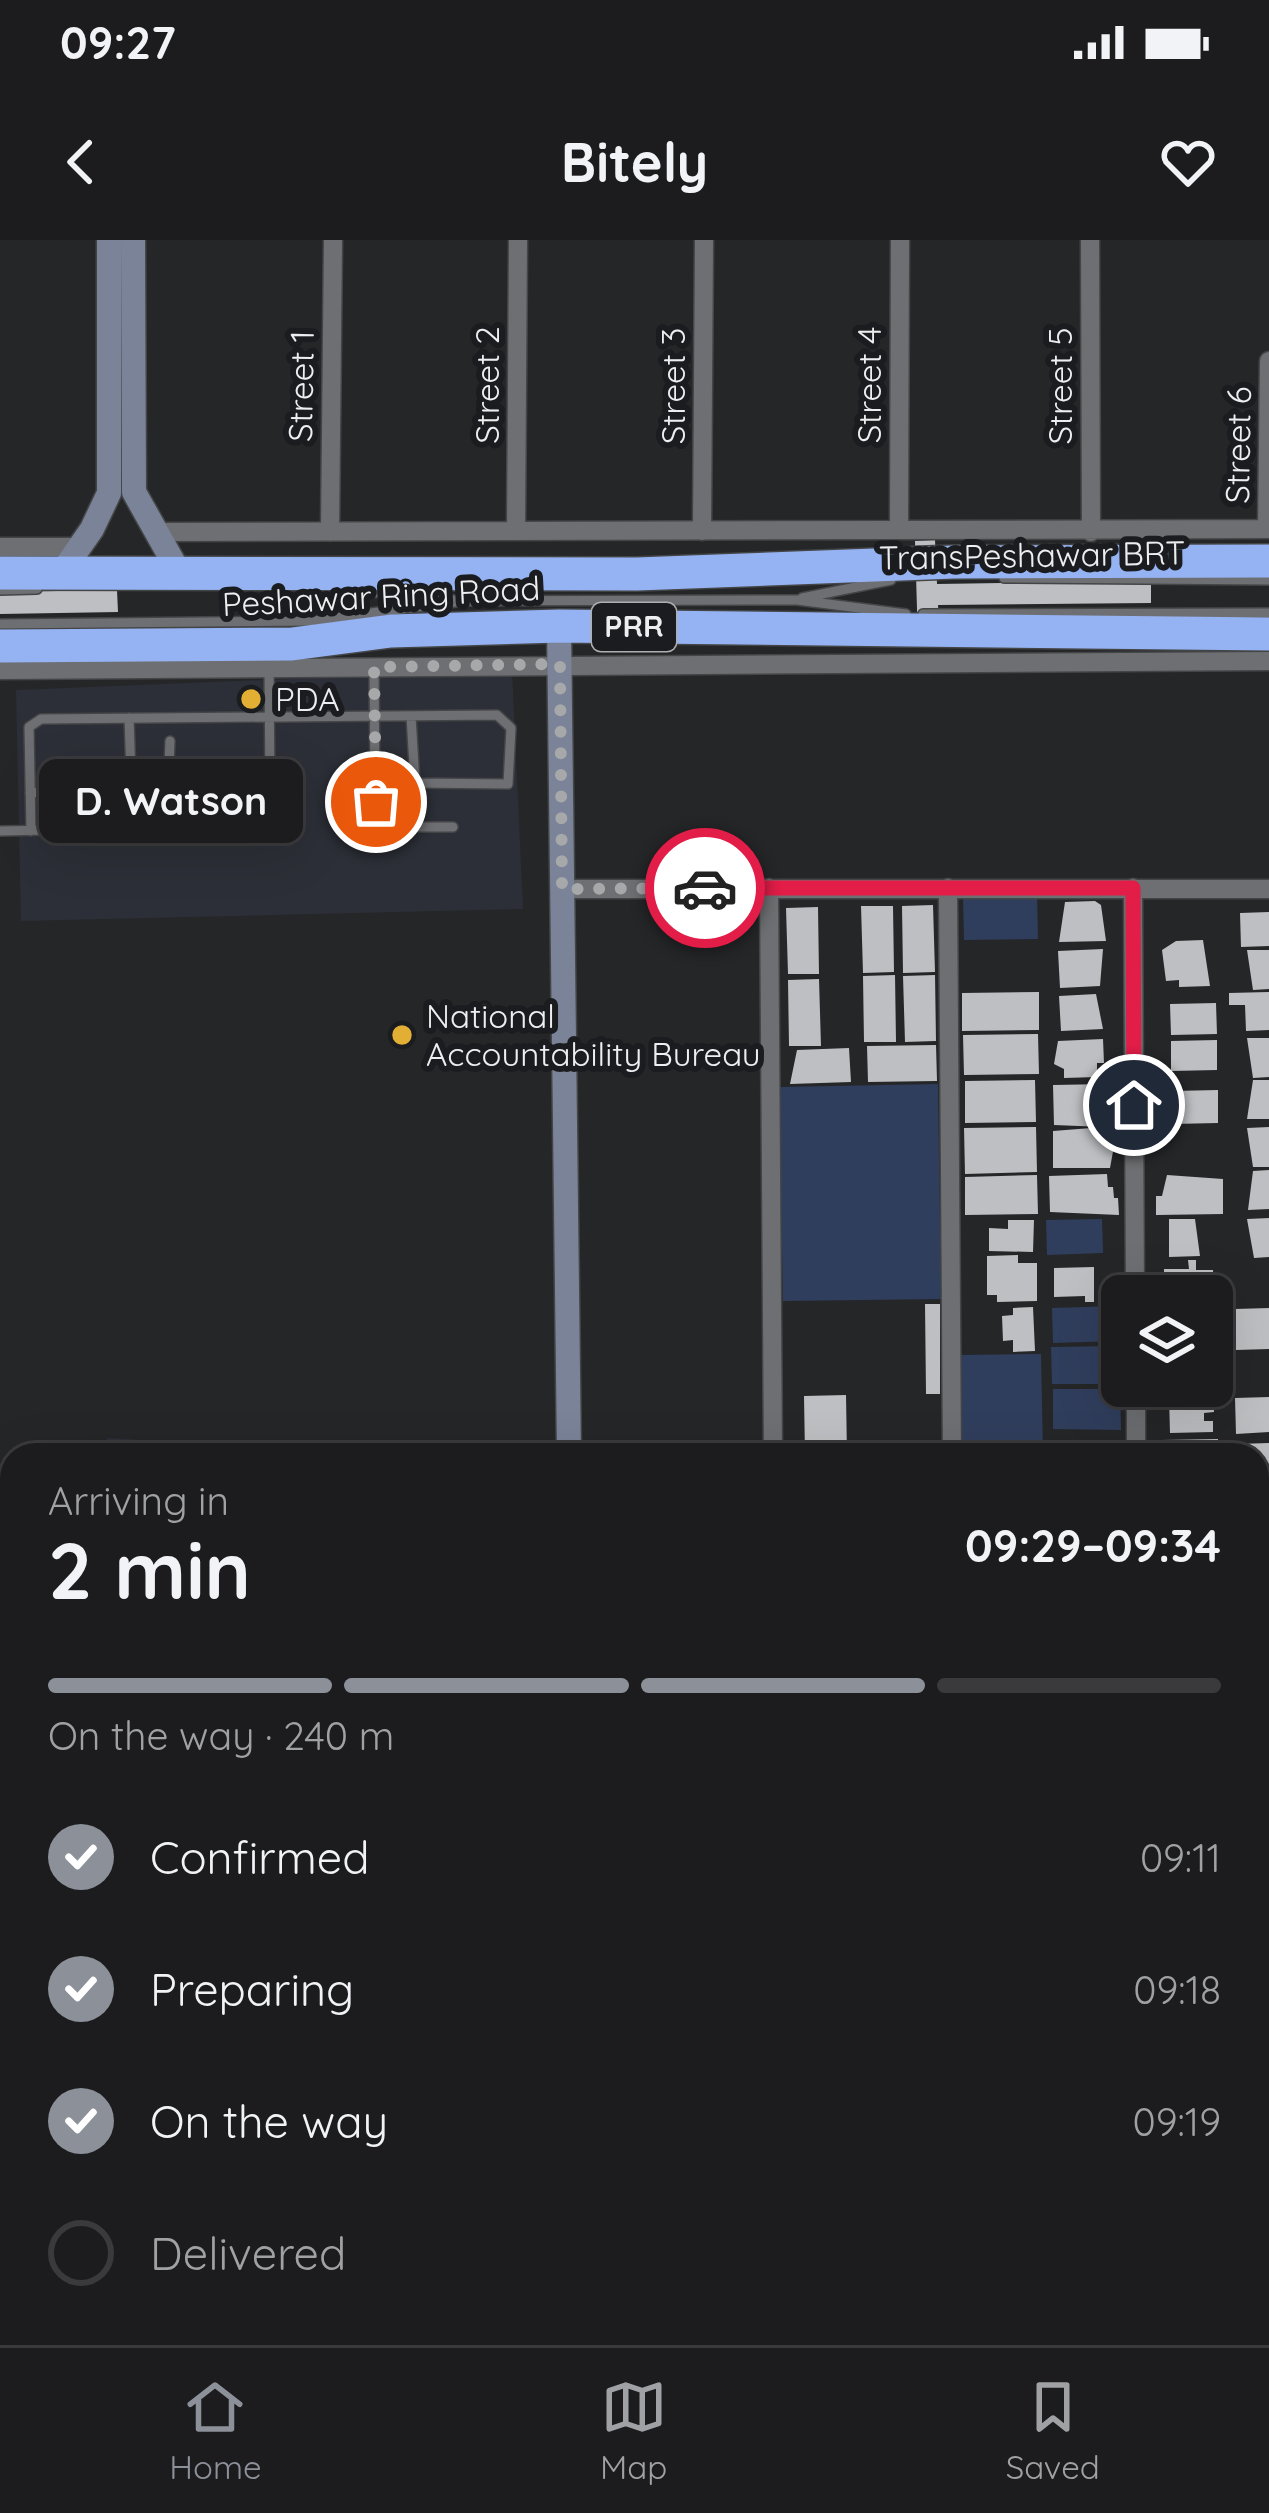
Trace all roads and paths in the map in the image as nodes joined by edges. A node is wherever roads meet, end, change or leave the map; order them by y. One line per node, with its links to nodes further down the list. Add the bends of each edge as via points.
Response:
1 (110, 240): 17 (street, via 109,493)
2 (133, 240): 12 (street, via 134,492)
3 (333, 240): 13 (street, Street 1)
4 (518, 240): 10 (street, Street 2)
5 (704, 240): 11 (street, Street 3)
6 (900, 240): 9 (street, Street 4)
7 (1090, 240): 14 (street, Street 5)
8 (1269, 361): 15 (street, Street 6)
9 (899, 530): 11 (street); 14 (street)
10 (516, 531): 11 (street); 13 (street)
11 (702, 531)
12 (154, 532): 13 (street); 19 (street)
13 (330, 532)
14 (1091, 532): 15 (street)
15 (1268, 539): 19 (highway, Peshawar Ring Road / PRR, via 638,574)
16 (0, 547): 17 (street)
17 (63, 569): 18 (highway, Peshawar Ring Road / PRR); 19 (highway, Peshawar Ring Road / PRR); 24 (lane)
18 (0, 573)
19 (181, 574)
20 (926, 578): 25 (lane, TransPeshawar BRT)
21 (994, 578): 22 (lane, TransPeshawar BRT)
22 (1269, 580)
23 (139, 588): 26 (lane, TransPeshawar BRT, via 302,585)
24 (0, 590)
25 (797, 600): 26 (lane, TransPeshawar BRT); 27 (lane, TransPeshawar BRT, via 900,614)
26 (463, 601): 28 (lane, TransPeshawar BRT, via 310,621)
27 (1269, 613)
28 (0, 624)
29 (559, 626): 30 (highway, Peshawar Ring Road / PRR); 31 (highway, Peshawar Ring Road / PRR, via 292,644); 33 (street)
30 (1269, 634)
31 (0, 646)
32 (1269, 661): 33 (street)
33 (560, 664): 35 (street); 50 (street)
34 (269, 667): 35 (street); 36 (street); 37 (lane)
35 (374, 667): 39 (lane)
36 (0, 670)
37 (270, 716): 39 (lane); 40 (lane); 42 (lane)
38 (411, 716): 38 (lane, via 507,719 508,784 415,783); 39 (lane)
39 (374, 717): 44 (lane, via 381,814 408,827)
40 (129, 718): 43 (lane, via 126,787); 43 (lane, via 31,723)
41 (170, 741): 46 (lane, via 169,802 159,824)
42 (270, 789)
43 (30, 793): 46 (lane)
44 (453, 827)
45 (0, 831): 46 (lane)
46 (31, 831)
47 (769, 888): 48 (street); 50 (street); 55 (street)
48 (949, 888): 49 (street); 56 (street)
49 (1133, 888): 51 (street); 52 (street)
50 (562, 889): 54 (street)
51 (1269, 889)
52 (1135, 1275)
53 (1136, 1407): 57 (street)
54 (568, 1443)
55 (773, 1443)
56 (952, 1443)
57 (1136, 1443)

